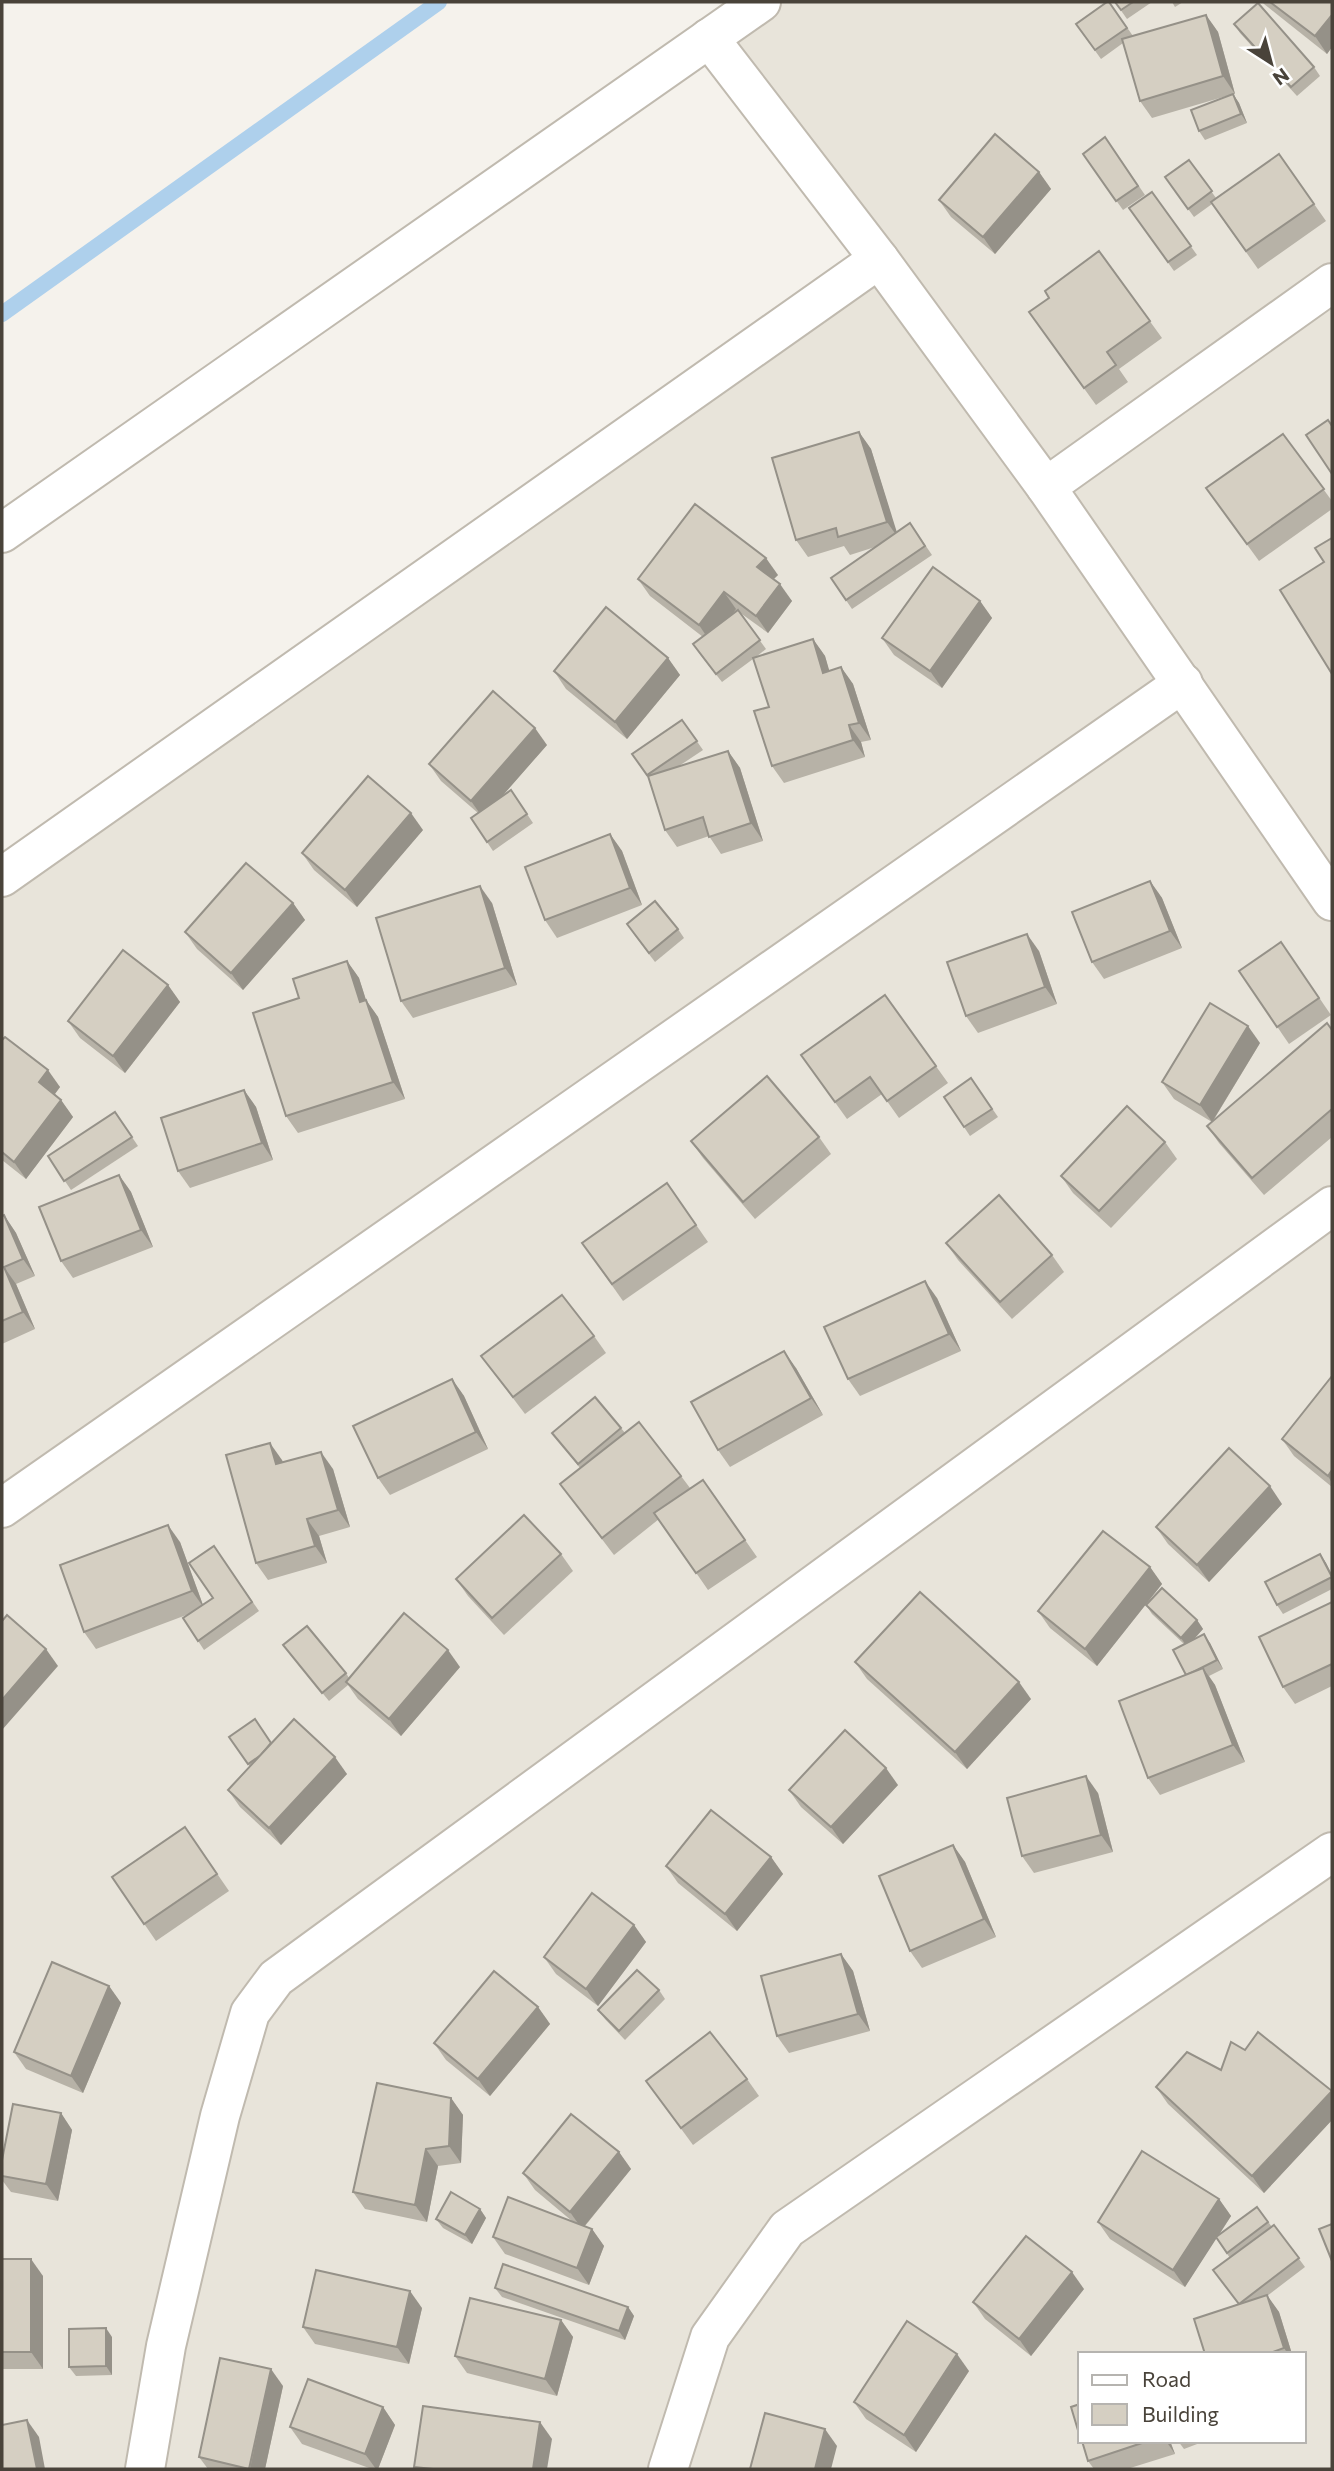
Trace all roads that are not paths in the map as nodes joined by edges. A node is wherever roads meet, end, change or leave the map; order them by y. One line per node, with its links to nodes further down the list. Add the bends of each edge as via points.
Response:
1 (761, 2): 2 (street)
2 (709, 38): 3 (street); 6 (street)
3 (879, 259): 5 (street); 8 (street)
4 (1332, 283): 5 (street)
5 (1046, 487): 7 (street)
6 (2, 533)
7 (1183, 683): 9 (street); 11 (street)
8 (2, 877)
9 (1332, 901)
10 (1332, 1206): 13 (street, via 276,1978 250,2013 220,2116 166,2346)
11 (2, 1508)
12 (1332, 1852): 14 (street, via 787,2229 710,2337)
13 (145, 2469)
14 (668, 2469)

